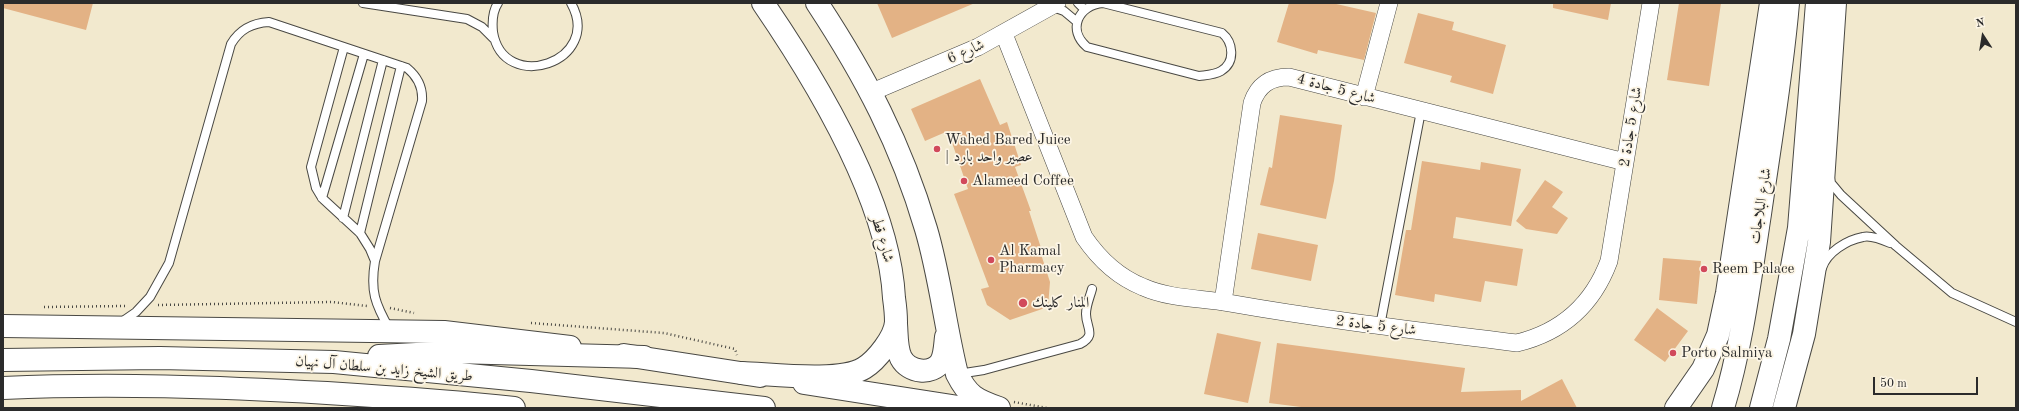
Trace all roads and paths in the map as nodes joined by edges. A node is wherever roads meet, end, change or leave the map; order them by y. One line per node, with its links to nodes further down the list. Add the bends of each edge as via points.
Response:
1 (363, 3): 15 (lane, via 468,19 482,27)
2 (498, 3): 15 (lane, via 492,23)
3 (571, 3): 15 (lane, via 578,27 573,43 563,56 549,65 532,67 516,63 503,53)
4 (762, 3): 33 (main road, شارع قطر, via 800,58 849,149 868,193 886,244 893,278)
5 (817, 3): 20 (main road)
6 (1078, 3): 12 (lane)
7 (1389, 3): 21 (street)
8 (1651, 3): 24 (street, شارع 5 جادة 2)
9 (1055, 5): 13 (lane); 14 (street, شارع 6)
10 (1823, 5): 23 (main road); 52 (main road, via 1800,228 1779,339)
11 (1776, 6): 50 (main road, via 1718,335 1703,369); 51 (main road, شارع البلاجات, via 1773,126 1743,327)
12 (1084, 10): 13 (lane); 13 (lane, via 1095,4 1111,4 1222,33 1231,44 1232,52 1221,71 1198,76 1086,47 1076,31)
13 (1076, 21)
14 (1004, 34): 20 (street, شارع 6); 31 (street, شارع 5 جادة 2, via 1079,227 1097,254 1118,274 1144,288 1163,294)
15 (494, 39)
16 (344, 47): 17 (lane); 25 (lane, via 311,167 316,188); 36 (lane, via 269,22 248,26 236,36 231,44 169,264 150,297 136,312)
17 (364, 54): 18 (lane); 25 (lane)
18 (383, 60): 19 (lane); 26 (lane)
19 (401, 66): 27 (lane); 29 (lane, via 418,78 422,101)
20 (872, 92): 38 (main road, via 909,178 926,230)
21 (1364, 97): 22 (street, شارع 5 جادة 4); 31 (street, شارع 5 جادة 4, via 1289,77 1275,78 1258,90 1252,103)
22 (1421, 111): 24 (street, شارع 5 جادة 4); 35 (lane)
23 (1826, 147): 28 (lane, via 1831,183); 39 (main road, via 1819,242)
24 (1625, 162): 35 (street, شارع 5 جادة 2, via 1610,261 1589,300 1557,328 1518,344)
25 (322, 198): 26 (lane)
26 (343, 218): 27 (lane)
27 (360, 233): 29 (lane)
28 (1896, 246): 32 (lane, via 1952,293); 39 (lane, via 1882,239 1864,236 1838,246 1823,264)
29 (375, 261): 37 (lane, via 372,280 374,295)
30 (1092, 289): 44 (lane, via 1086,315 1090,334 1087,340 989,369)
31 (1223, 302): 35 (street, شارع 5 جادة 2)
32 (2016, 322)
33 (896, 323): 38 (main road, via 898,348 902,360 919,370 927,371 940,363 944,357); 43 (main road, شارع قطر, via 887,344 874,359 864,368 849,374 829,376)
34 (3, 326): 36 (main road)
35 (1380, 326)
36 (113, 328): 37 (main road)
37 (391, 330): 40 (main road, via 476,335)
38 (946, 332): 44 (main road)
39 (1804, 334): 53 (main road)
40 (644, 357): 42 (main road, via 454,352 400,354); 43 (main road)
41 (3, 360): 42 (main road, طريق الشيخ زايد بن سلطان آل نهيان, via 160,358)
42 (334, 362): 47 (main road, طريق الشيخ زايد بن سلطان آل نهيان, via 531,381)
43 (742, 373): 48 (main road)
44 (957, 374): 49 (main road, via 964,388 972,396)
45 (3, 388): 46 (main road, طريق الشيخ زايد بن سلطان آل نهيان, via 236,388 452,401)
46 (514, 408)
47 (764, 408)
48 (965, 408)
49 (999, 408)
50 (1676, 408)
51 (1723, 408)
52 (1761, 408)
53 (1784, 408)

